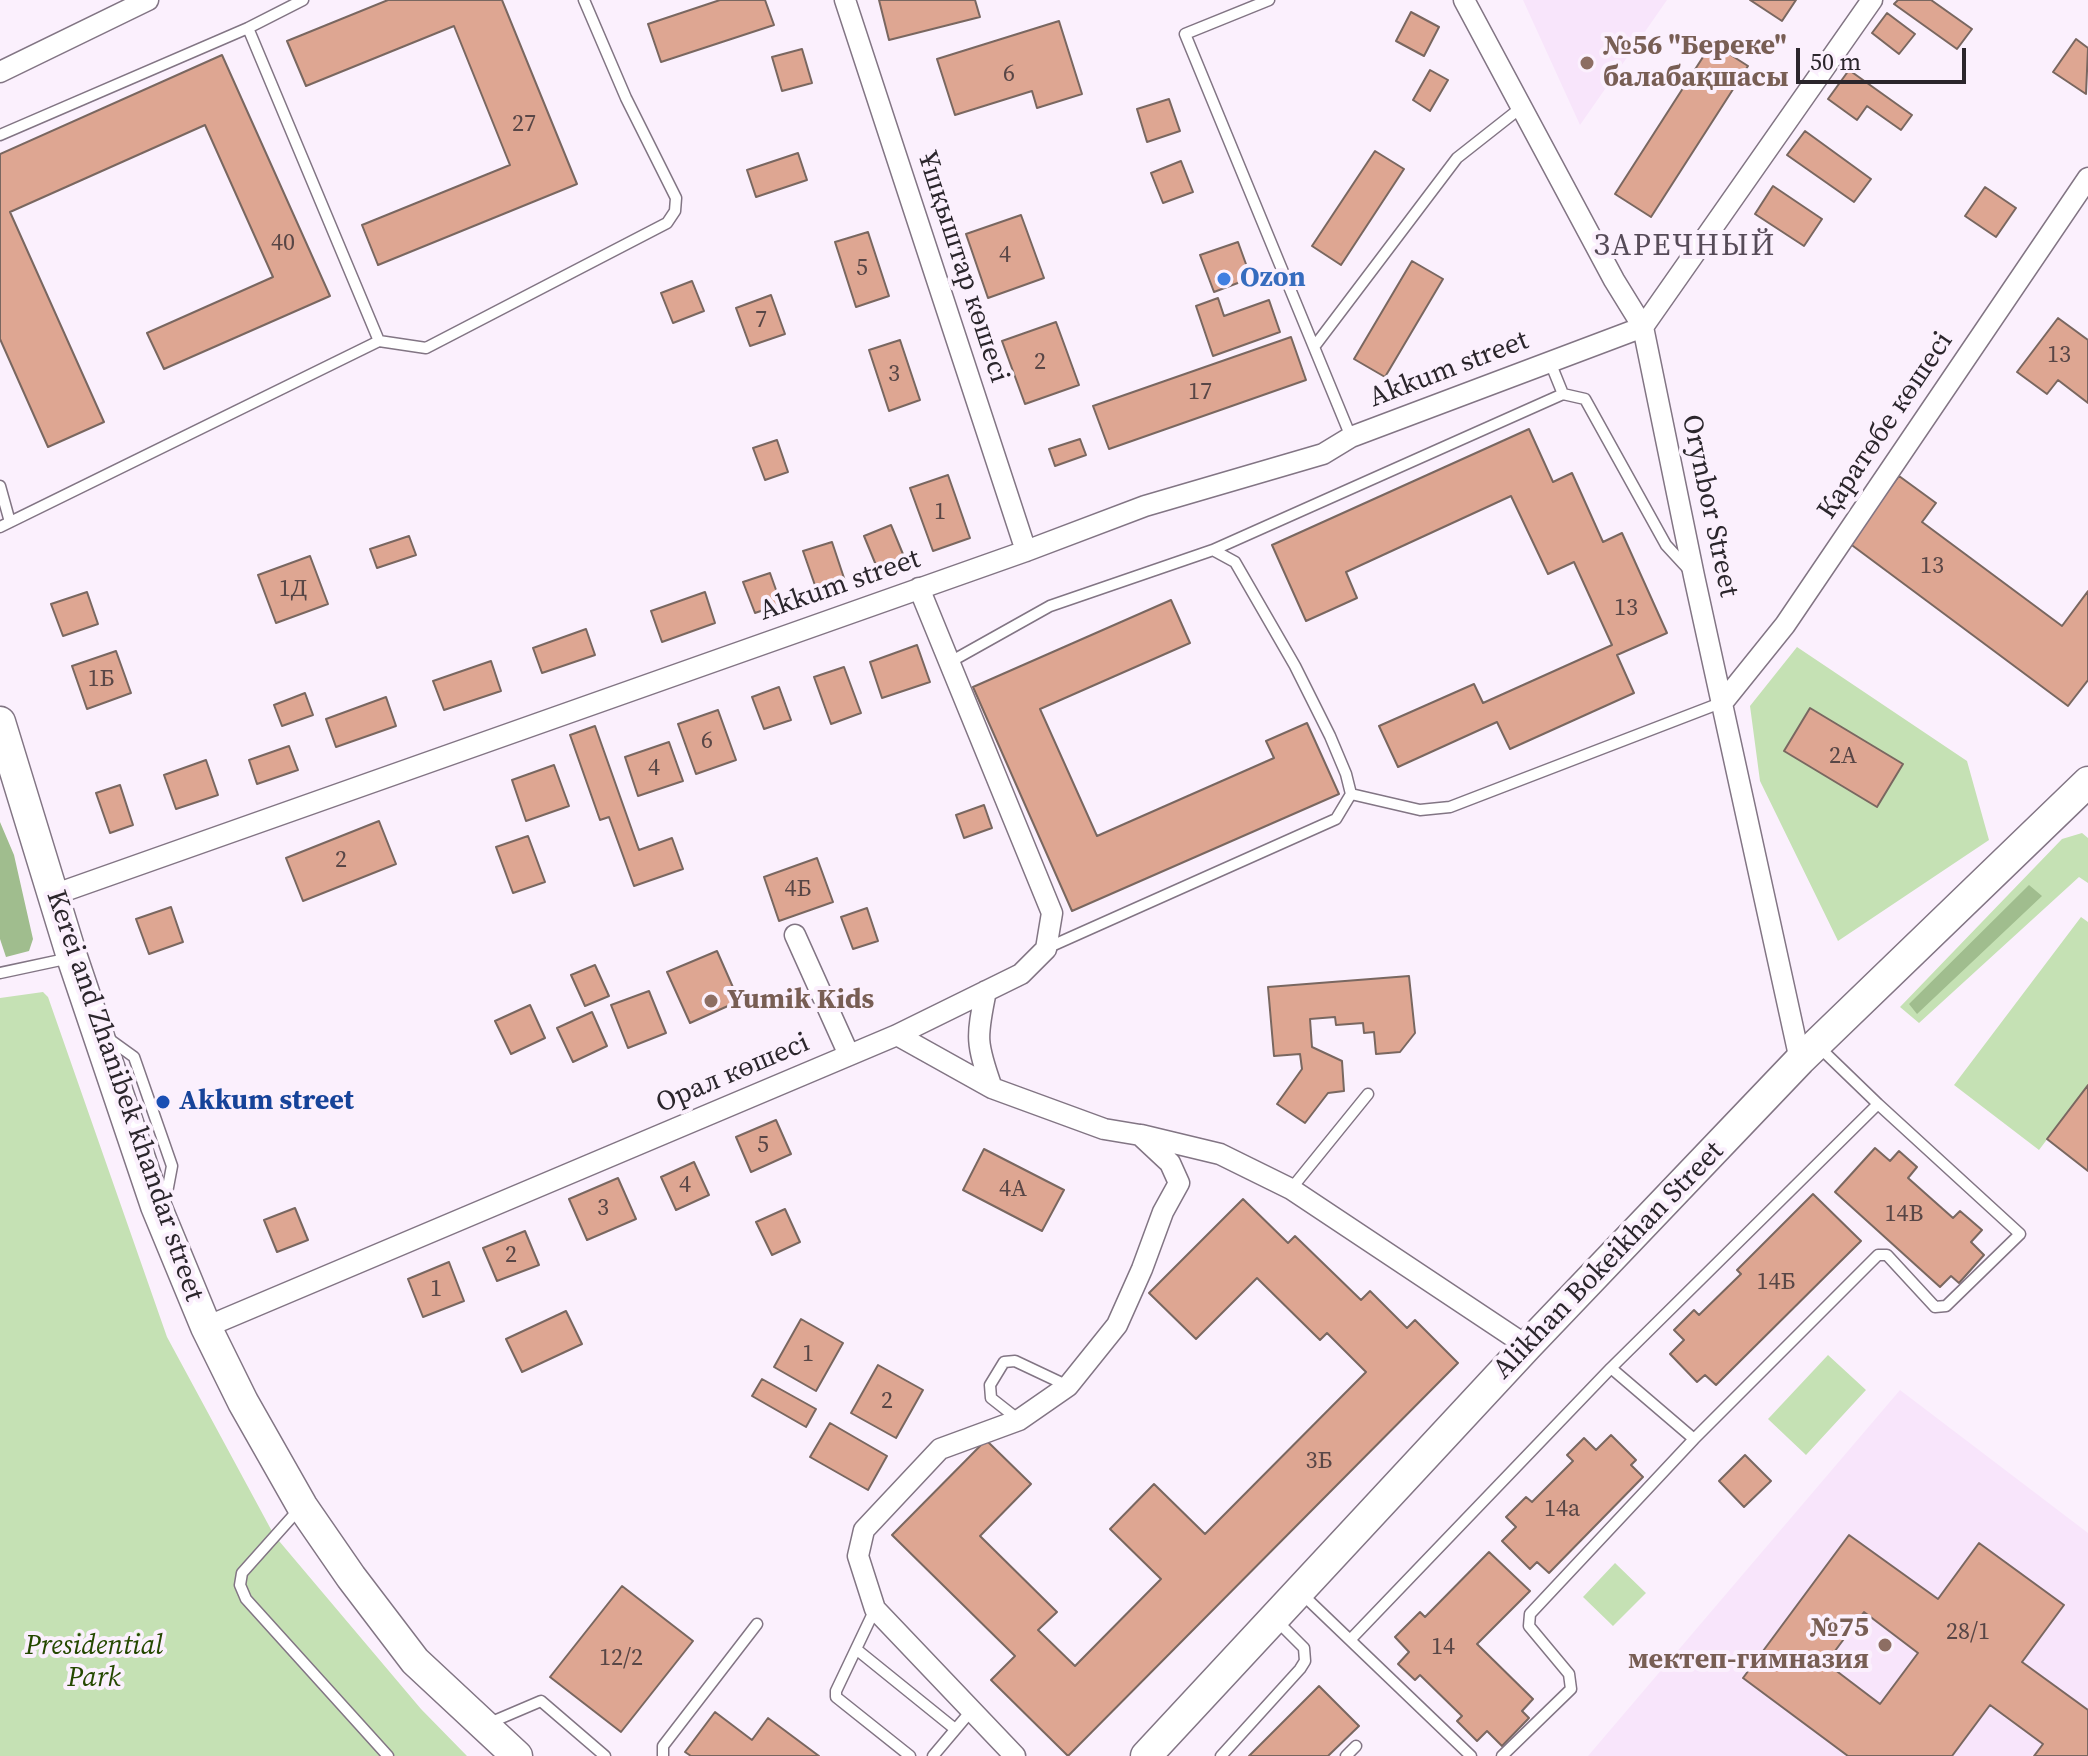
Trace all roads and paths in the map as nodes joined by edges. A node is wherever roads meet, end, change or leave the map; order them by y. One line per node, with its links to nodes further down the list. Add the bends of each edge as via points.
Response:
1 (148, 0): 9 (street)
2 (303, 0): 8 (lane)
3 (584, 0): 14 (lane, via 676,198 675,211 667,223 426,348)
4 (845, 0): 22 (street, Ұшқыштар көшесі)
5 (1269, 0): 15 (lane, via 1185,34)
6 (1464, 0): 10 (street, Orynbor Street)
7 (1872, 0): 13 (street)
8 (248, 28): 11 (lane); 14 (lane)
9 (0, 72)
10 (1523, 106): 13 (street, Orynbor Street); 15 (lane, via 1457,158)
11 (0, 135)
12 (2088, 178): 26 (street, Қаратөбе көшесі, via 1785,625)
13 (1643, 327): 16 (street, Akkum street); 23 (street, Orynbor Street)
14 (379, 341): 20 (lane)
15 (1314, 347): 18 (lane)
16 (1550, 362): 17 (lane); 18 (street, Akkum street)
17 (1563, 394): 21 (lane); 23 (lane, via 1585,399 1666,545)
18 (1351, 437): 22 (street, Akkum street, via 1323,454 1145,506)
19 (0, 486): 20 (lane)
20 (5, 524)
21 (1213, 550): 25 (lane, via 1050,606); 29 (lane, via 1235,562 1295,666 1330,736)
22 (1026, 551): 24 (street, Akkum street)
23 (1694, 576): 26 (street, Orynbor Street)
24 (919, 588): 25 (street); 30 (street, Akkum street)
25 (950, 662): 32 (street, via 1052,913)
26 (1723, 702): 29 (lane, via 1450,807 1420,810); 37 (street, Orynbor Street)
27 (0, 722): 30 (street, Kerei and Zhanibek khandar street, via 16,790)
28 (2084, 793): 37 (street, Alikhan Bokeikhan Street)
29 (1351, 794): 32 (lane, via 1336,819)
30 (53, 895): 33 (street, Kerei and Zhanibek khandar street)
31 (795, 935): 38 (street)
32 (1046, 949): 35 (street, Орал көшесі, via 1021,974)
33 (72, 957): 34 (lane); 44 (street, Kerei and Zhanibek khandar street, via 162,1220)
34 (0, 973)
35 (986, 991): 36 (street, Орал көшесі); 39 (street, via 979,1051)
36 (897, 1035): 38 (street, Орал көшесі); 39 (street)
37 (1808, 1052): 41 (lane); 45 (street, Alikhan Bokeikhan Street)
38 (849, 1055): 44 (street, Орал көшесі)
39 (992, 1088): 42 (street, via 1104,1129)
40 (1368, 1094): 43 (lane)
41 (1878, 1104): 46 (lane); 49 (lane, via 2020,1234 1946,1306 1935,1307 1887,1255 1878,1255)
42 (1140, 1135): 43 (street, via 1220,1154); 47 (street, via 1170,1163 1179,1183 1117,1325)
43 (1291, 1189): 45 (street)
44 (206, 1327): 50 (street, Kerei and Zhanibek khandar street)
45 (1527, 1346): 51 (street, Alikhan Bokeikhan Street)
46 (1611, 1368): 49 (lane); 55 (lane)
47 (1068, 1386): 48 (street); 48 (lane, via 1015,1361 1004,1362 990,1385 991,1398)
48 (1019, 1420): 52 (street, via 940,1449 864,1530 858,1556)
49 (1694, 1439): 72 (lane, via 1530,1614 1529,1626 1569,1674 1571,1689)
50 (302, 1506): 58 (street, Kerei and Zhanibek khandar street, via 415,1661); 61 (lane, via 242,1573 240,1585 246,1599)
51 (1299, 1590): 53 (street, Alikhan Bokeikhan Street); 55 (lane)
52 (875, 1609): 56 (lane); 57 (street)
53 (1273, 1617): 68 (street, Alikhan Bokeikhan Street); 69 (lane, via 1304,1648 1305,1661)
54 (757, 1624): 64 (lane, via 663,1746)
55 (1350, 1640): 71 (lane)
56 (856, 1649): 59 (lane); 65 (lane, via 836,1697)
57 (971, 1711): 59 (lane); 67 (street)
58 (484, 1725): 62 (street, Kerei and Zhanibek khandar street); 63 (lane, via 541,1701)
59 (955, 1729): 66 (lane)
60 (1356, 1746): 70 (lane)
61 (388, 1756)
62 (517, 1756)
63 (605, 1756)
64 (663, 1756)
65 (910, 1756)
66 (933, 1756)
67 (1015, 1756)
68 (1146, 1756)
69 (1221, 1756)
70 (1346, 1756)
71 (1471, 1756)
72 (1502, 1756)

